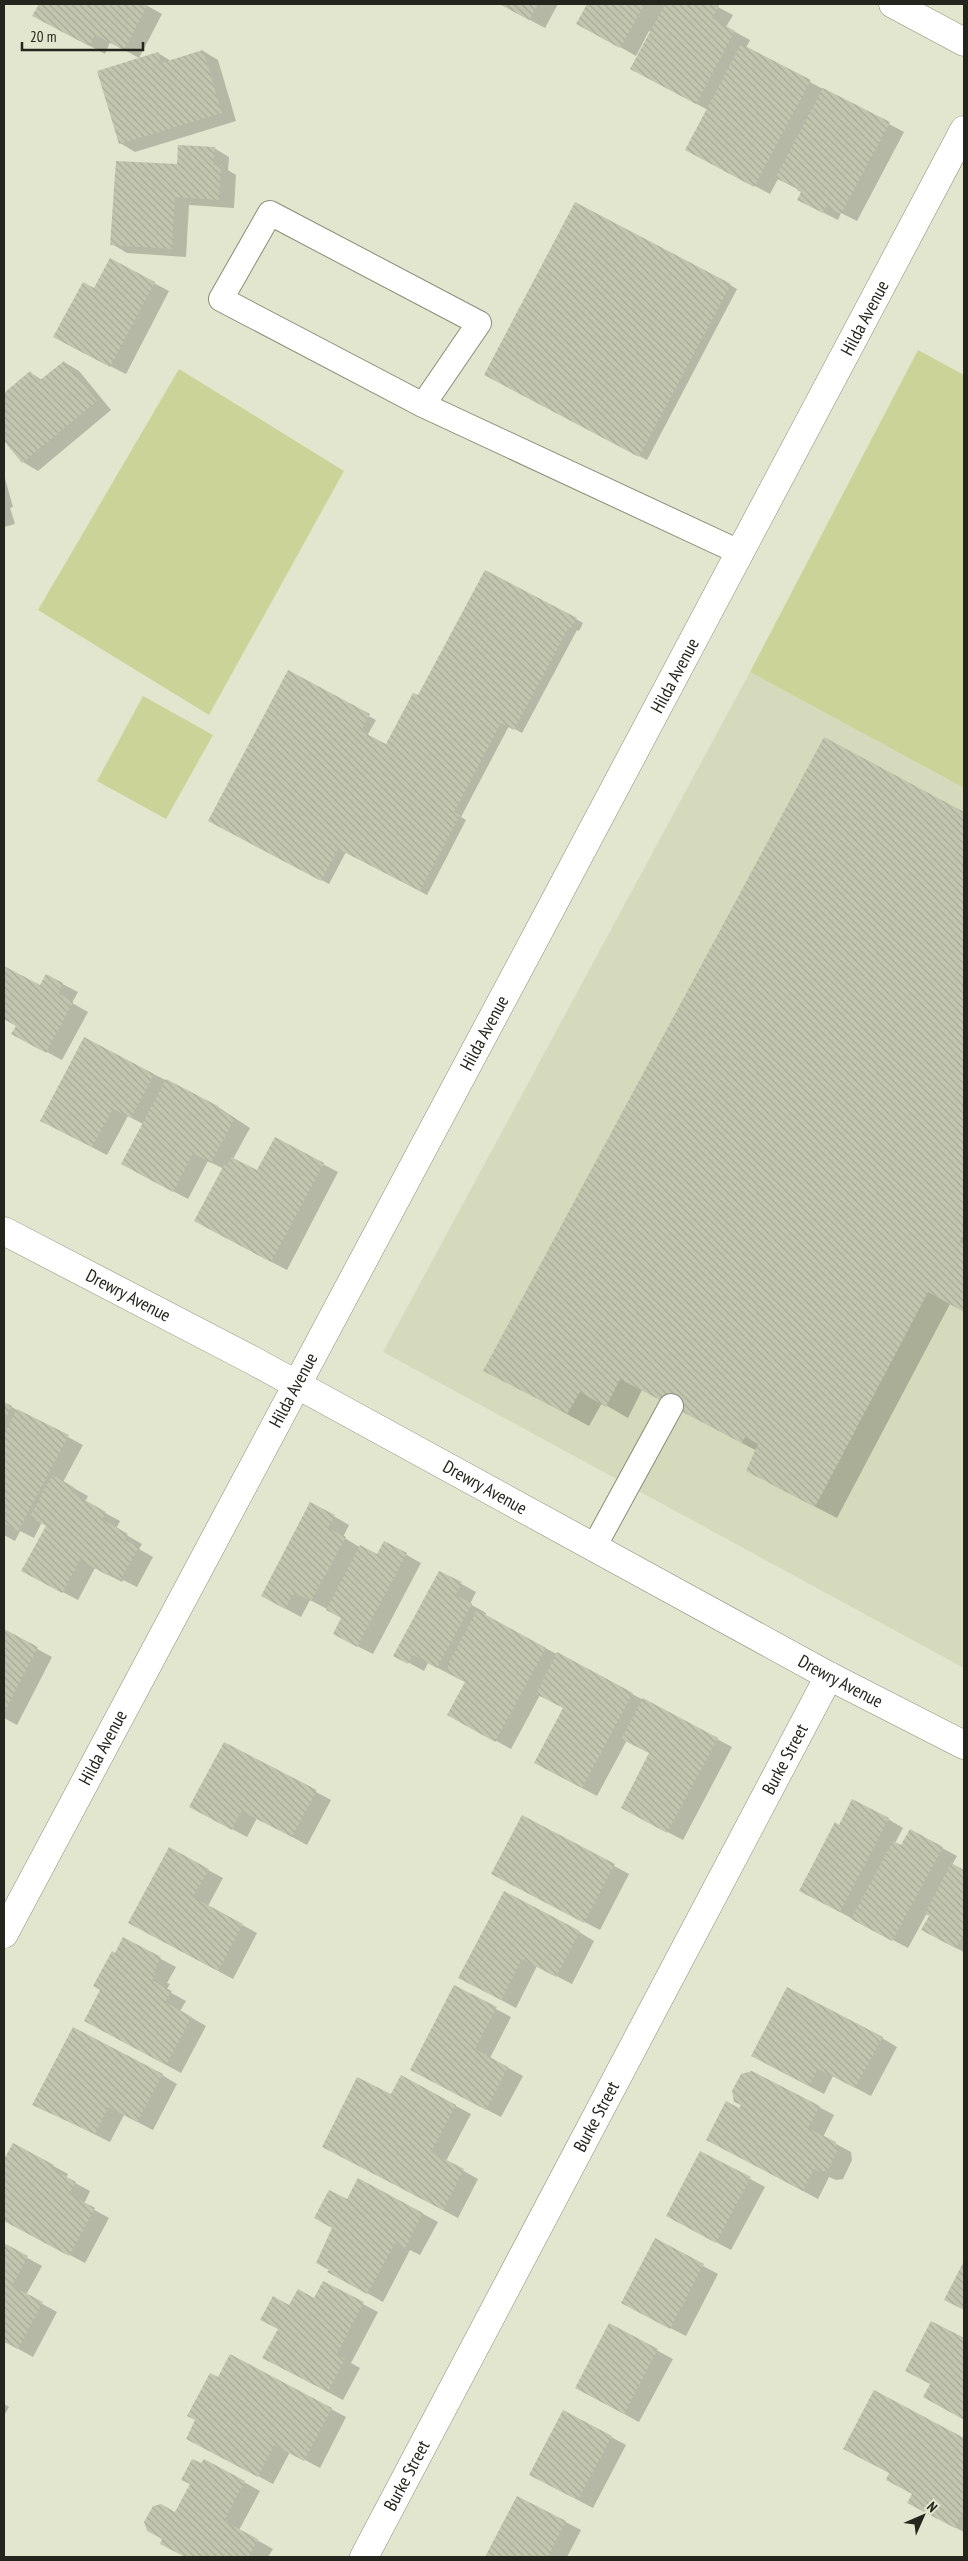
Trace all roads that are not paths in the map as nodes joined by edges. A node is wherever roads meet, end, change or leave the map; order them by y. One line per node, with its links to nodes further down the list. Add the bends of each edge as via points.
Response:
1 (893, 4): 2 (street)
2 (964, 42)
3 (964, 130): 5 (street, Hilda Avenue)
4 (423, 405): 4 (lane, via 220,299 270,213 479,323); 5 (lane)
5 (741, 553): 7 (street, Hilda Avenue)
6 (4, 1231): 7 (street, Drewry Avenue)
7 (294, 1384): 9 (street, Drewry Avenue); 12 (street, Hilda Avenue)
8 (670, 1406): 9 (lane)
9 (594, 1547): 10 (street, Drewry Avenue)
10 (828, 1676): 11 (street, Drewry Avenue); 13 (street, Burke Street)
11 (964, 1745)
12 (4, 1934)
13 (364, 2557)

